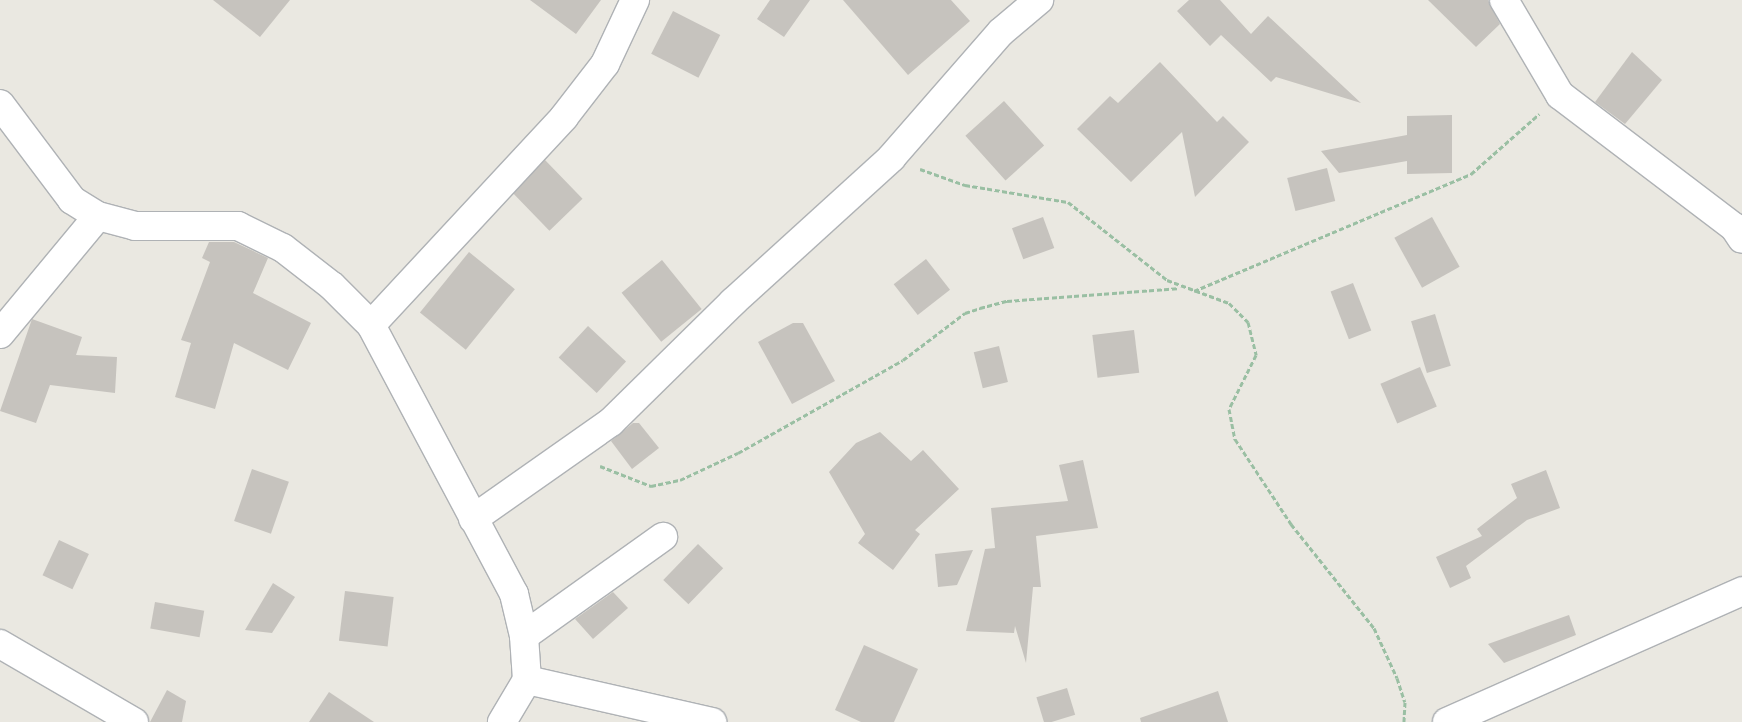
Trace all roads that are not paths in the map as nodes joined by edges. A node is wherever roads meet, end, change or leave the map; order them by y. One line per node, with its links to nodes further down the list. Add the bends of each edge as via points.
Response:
1 (635, 0): 7 (street, via 605,64 564,117)
2 (1039, 0): 9 (street, via 1001,32 891,158 733,302 611,422)
3 (1504, 0): 6 (street, via 1560,95 1734,227)
4 (0, 104): 5 (street, via 72,200)
5 (98, 216): 7 (street, via 134,226 238,226 283,248 332,286); 8 (street)
6 (1742, 239)
7 (371, 325): 9 (street)
8 (0, 334)
9 (473, 519): 12 (street, via 514,594)
10 (663, 537): 12 (street)
11 (1742, 591): 18 (street)
12 (524, 636): 14 (street)
13 (0, 644): 15 (street)
14 (527, 680): 16 (street); 17 (street)
15 (130, 721)
16 (502, 722)
17 (712, 722)
18 (1447, 722)

